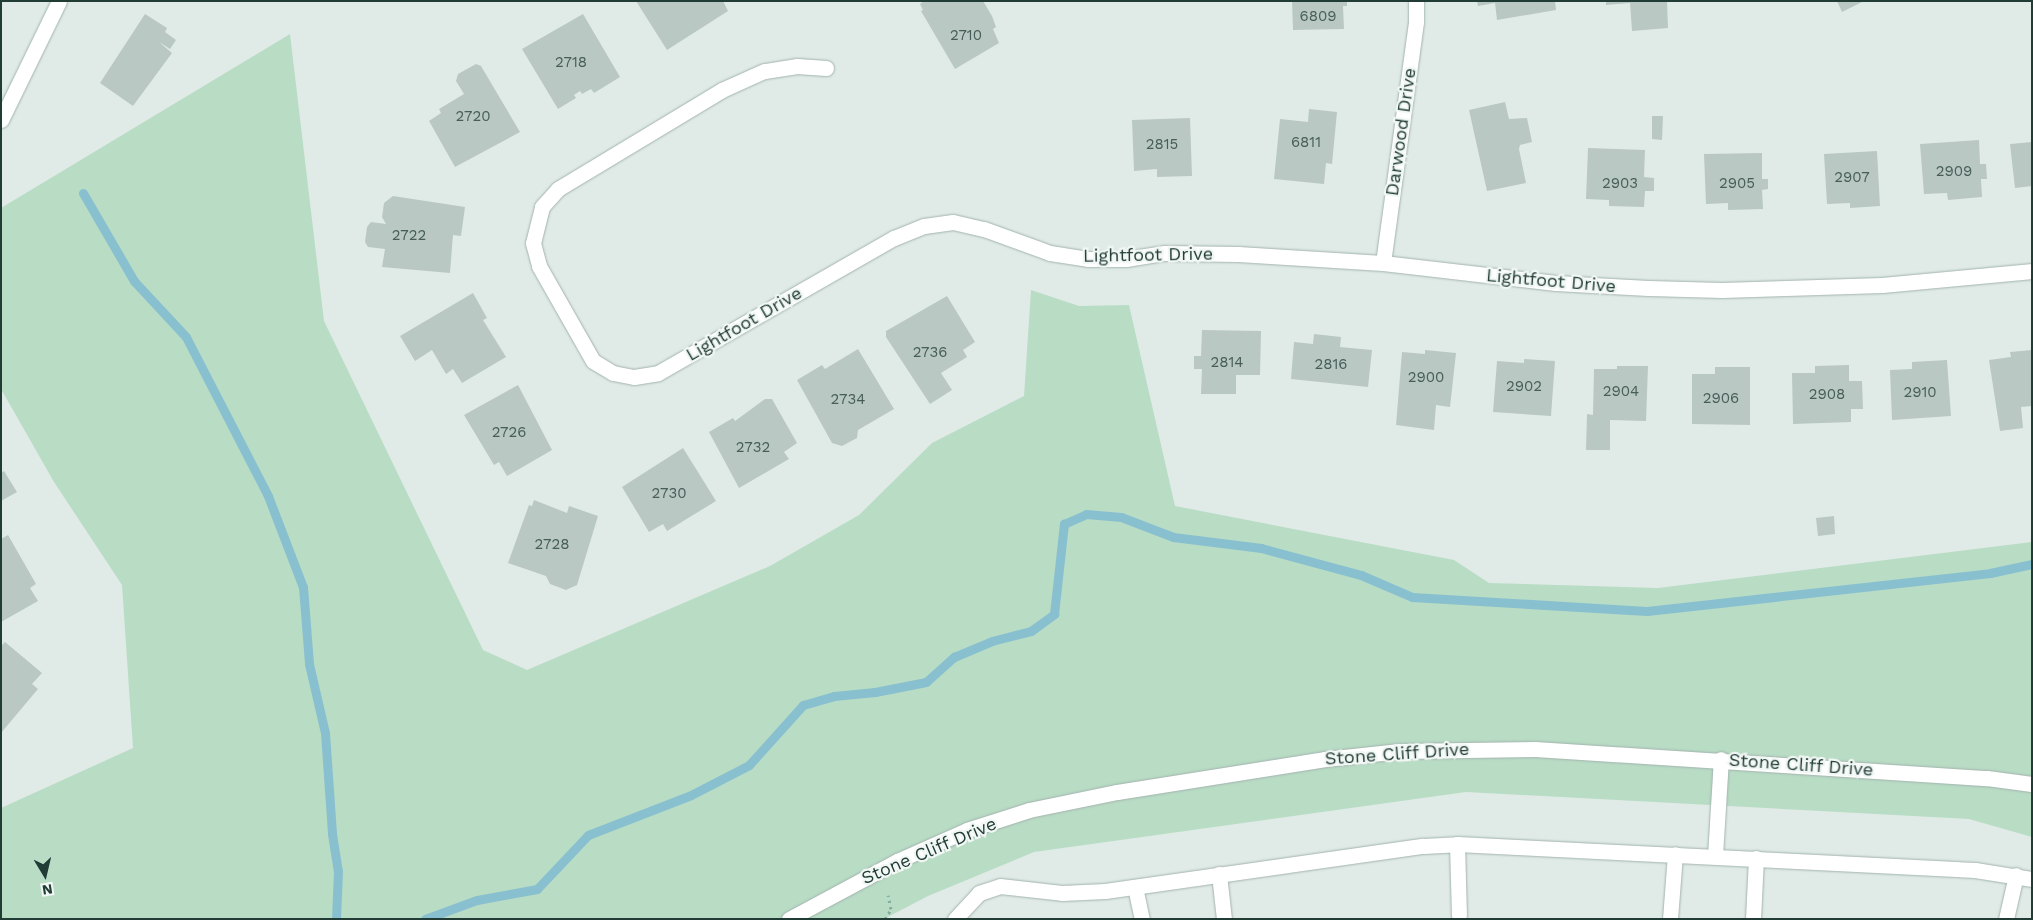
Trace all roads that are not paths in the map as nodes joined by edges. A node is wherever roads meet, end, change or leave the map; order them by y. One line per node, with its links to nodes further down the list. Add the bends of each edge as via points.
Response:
1 (59, 1): 4 (street)
2 (1416, 1): 5 (street, Darwood Drive, via 1416,22)
3 (826, 68): 5 (street, Lightfoot Drive, via 797,66 764,71 722,90 558,189 542,208 533,243 539,266 593,361 613,373 634,377 658,373 894,238 924,226 943,223 984,228 1050,253 1088,259 1126,259 1174,253)
4 (1, 120)
5 (1383, 263): 6 (street, Lightfoot Drive, via 1556,283 1722,290 1882,285)
6 (2032, 271)
7 (1721, 760): 8 (street, Stone Cliff Drive, via 1987,778); 11 (street); 18 (street, Stone Cliff Drive, via 1469,749 1325,759 1228,773 1029,810 967,830 896,861)
8 (2032, 784)
9 (1457, 844): 10 (street); 13 (street); 17 (street)
10 (1675, 854): 11 (street); 22 (street)
11 (1715, 856): 12 (street)
12 (1756, 858): 14 (street); 23 (street)
13 (1218, 874): 16 (street); 21 (street)
14 (2016, 875): 15 (street); 24 (street)
15 (2032, 879)
16 (1135, 886): 19 (street, via 1062,893 1000,886 979,893); 20 (street)
17 (1459, 915)
18 (789, 919)
19 (955, 919)
20 (1142, 919)
21 (1224, 919)
22 (1670, 919)
23 (1753, 919)
24 (2006, 919)

